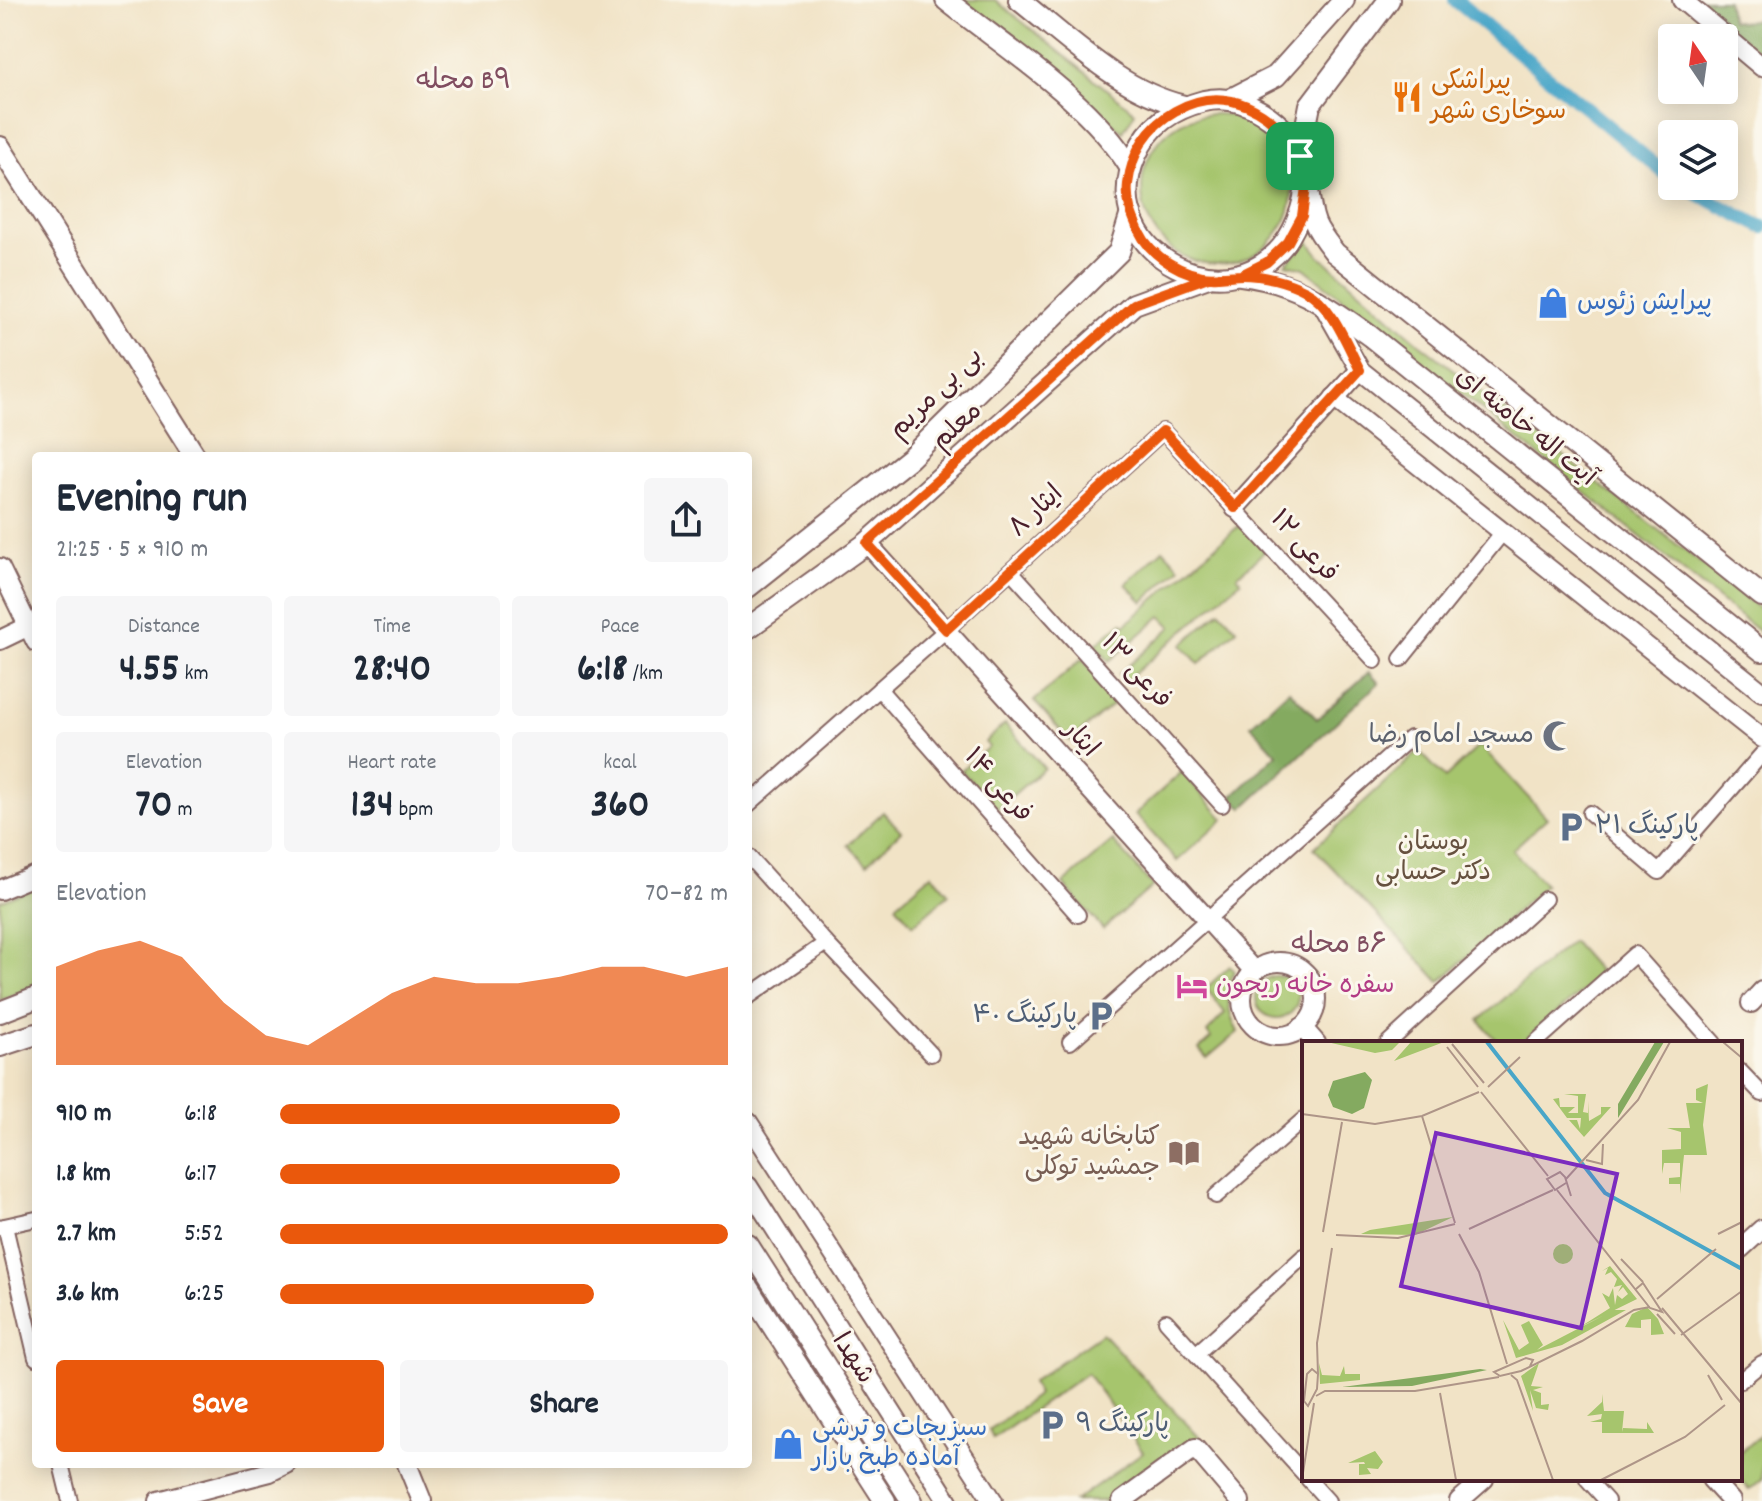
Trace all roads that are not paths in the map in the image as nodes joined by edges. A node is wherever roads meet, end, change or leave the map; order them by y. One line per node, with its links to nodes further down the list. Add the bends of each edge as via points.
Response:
1 (946, 0): 11 (main road, via 1085,111 1116,143)
2 (1019, 0): 8 (main road, via 1123,81 1154,99)
3 (1344, 0): 7 (main road, via 1276,76)
4 (1389, 0): 10 (main road, via 1310,105)
5 (1682, 0): 6 (street)
6 (1762, 67)
7 (1231, 99): 8 (main road); 10 (main road, via 1264,113 1286,132)
8 (1184, 106): 11 (main road, via 1160,120 1141,141)
9 (0, 147): 20 (main road)
10 (1300, 156): 12 (main road)
11 (1130, 167): 13 (main road)
12 (1306, 187): 14 (main road, via 1302,216 1288,242 1267,262); 27 (main road, آیت اله خامنه ای, via 1315,224 1335,253)
13 (1131, 213): 15 (main road, via 1141,237 1159,257 1182,271); 26 (main road, بی بی مریم, via 1119,252 910,458)
14 (1241, 275): 15 (main road); 16 (main road, آیت اله خامنه ای, via 1273,279)
15 (1208, 277): 23 (main road, معلم, via 1134,304)
16 (1321, 301): 17 (street); 32 (main road, آیت اله خامنه ای)
17 (1360, 370): 18 (street); 36 (street)
18 (1334, 398): 21 (street); 22 (street)
19 (1163, 431): 21 (street, فرعی ۱۲); 25 (street, ایثار ۸)
20 (192, 452)
21 (1235, 508): 34 (street, فرعی ۱۲)
22 (1503, 532): 33 (street); 38 (street)
23 (867, 543): 28 (main road, معلم); 29 (street, ایثار)
24 (0, 568): 30 (street)
25 (1011, 571): 29 (street, ایثار ۸); 41 (street, فرعی ۱۳)
26 (752, 584)
27 (1762, 596)
28 (752, 625)
29 (946, 630): 35 (street, ایثار ۸); 48 (street, ایثار)
30 (32, 634): 31 (street)
31 (0, 640)
32 (1762, 651)
33 (1401, 659)
34 (1375, 661)
35 (879, 689): 40 (street, ایثار ۸); 47 (street, فرعی ۱۴)
36 (1762, 692)
37 (1410, 738): 48 (street)
38 (1762, 738)
39 (1762, 754): 42 (street, via 1659,872)
40 (752, 801)
41 (1222, 805)
42 (1590, 813)
43 (752, 860): 49 (street)
44 (32, 877): 45 (street)
45 (0, 890)
46 (1545, 899): 57 (street)
47 (1078, 915)
48 (1208, 921): 50 (street, ایثار); 60 (street)
49 (826, 943): 51 (street); 62 (street)
50 (1254, 971): 54 (street, via 1241,1000 1248,1020 1266,1034 1279,1036); 54 (street, via 1287,962 1307,974 1316,996)
51 (752, 994)
52 (32, 1000): 53 (main road)
53 (0, 1012)
54 (1302, 1027): 56 (street)
55 (32, 1035): 61 (main road)
56 (1314, 1041)
57 (1390, 1041)
58 (1537, 1041): 59 (street, via 1635,954)
59 (1712, 1041)
60 (1070, 1042)
61 (0, 1046)
62 (931, 1054)
63 (1742, 1073): 64 (street)
64 (1762, 1094)
65 (1302, 1121): 68 (street)
66 (752, 1128): 97 (street)
67 (752, 1192): 96 (street)
68 (1216, 1196)
69 (32, 1220): 70 (street)
70 (2, 1227): 77 (street)
71 (1762, 1229): 72 (street)
72 (1742, 1247)
73 (752, 1251): 78 (main road, شهدا)
74 (1302, 1258): 79 (street)
75 (752, 1294): 80 (main road, شهدا)
76 (1166, 1321): 79 (street)
77 (32, 1343)
78 (812, 1345): 80 (main road); 95 (main road, شهدا)
79 (1196, 1354): 86 (street)
80 (792, 1358): 94 (main road, شهدا)
81 (1762, 1363): 82 (street)
82 (1742, 1379)
83 (62, 1468): 91 (street)
84 (278, 1468): 92 (street)
85 (409, 1468): 93 (street)
86 (1302, 1472)
87 (1310, 1481): 100 (street)
88 (1482, 1481): 101 (street)
89 (1589, 1481): 102 (street)
90 (1713, 1481): 103 (street)
91 (70, 1501)
92 (159, 1501)
93 (422, 1501)
94 (885, 1501)
95 (912, 1501)
96 (948, 1501)
97 (993, 1501)
98 (1122, 1501): 99 (street, via 1195,1448)
99 (1240, 1501)
100 (1328, 1501)
101 (1459, 1501)
102 (1607, 1501)
103 (1731, 1501)

